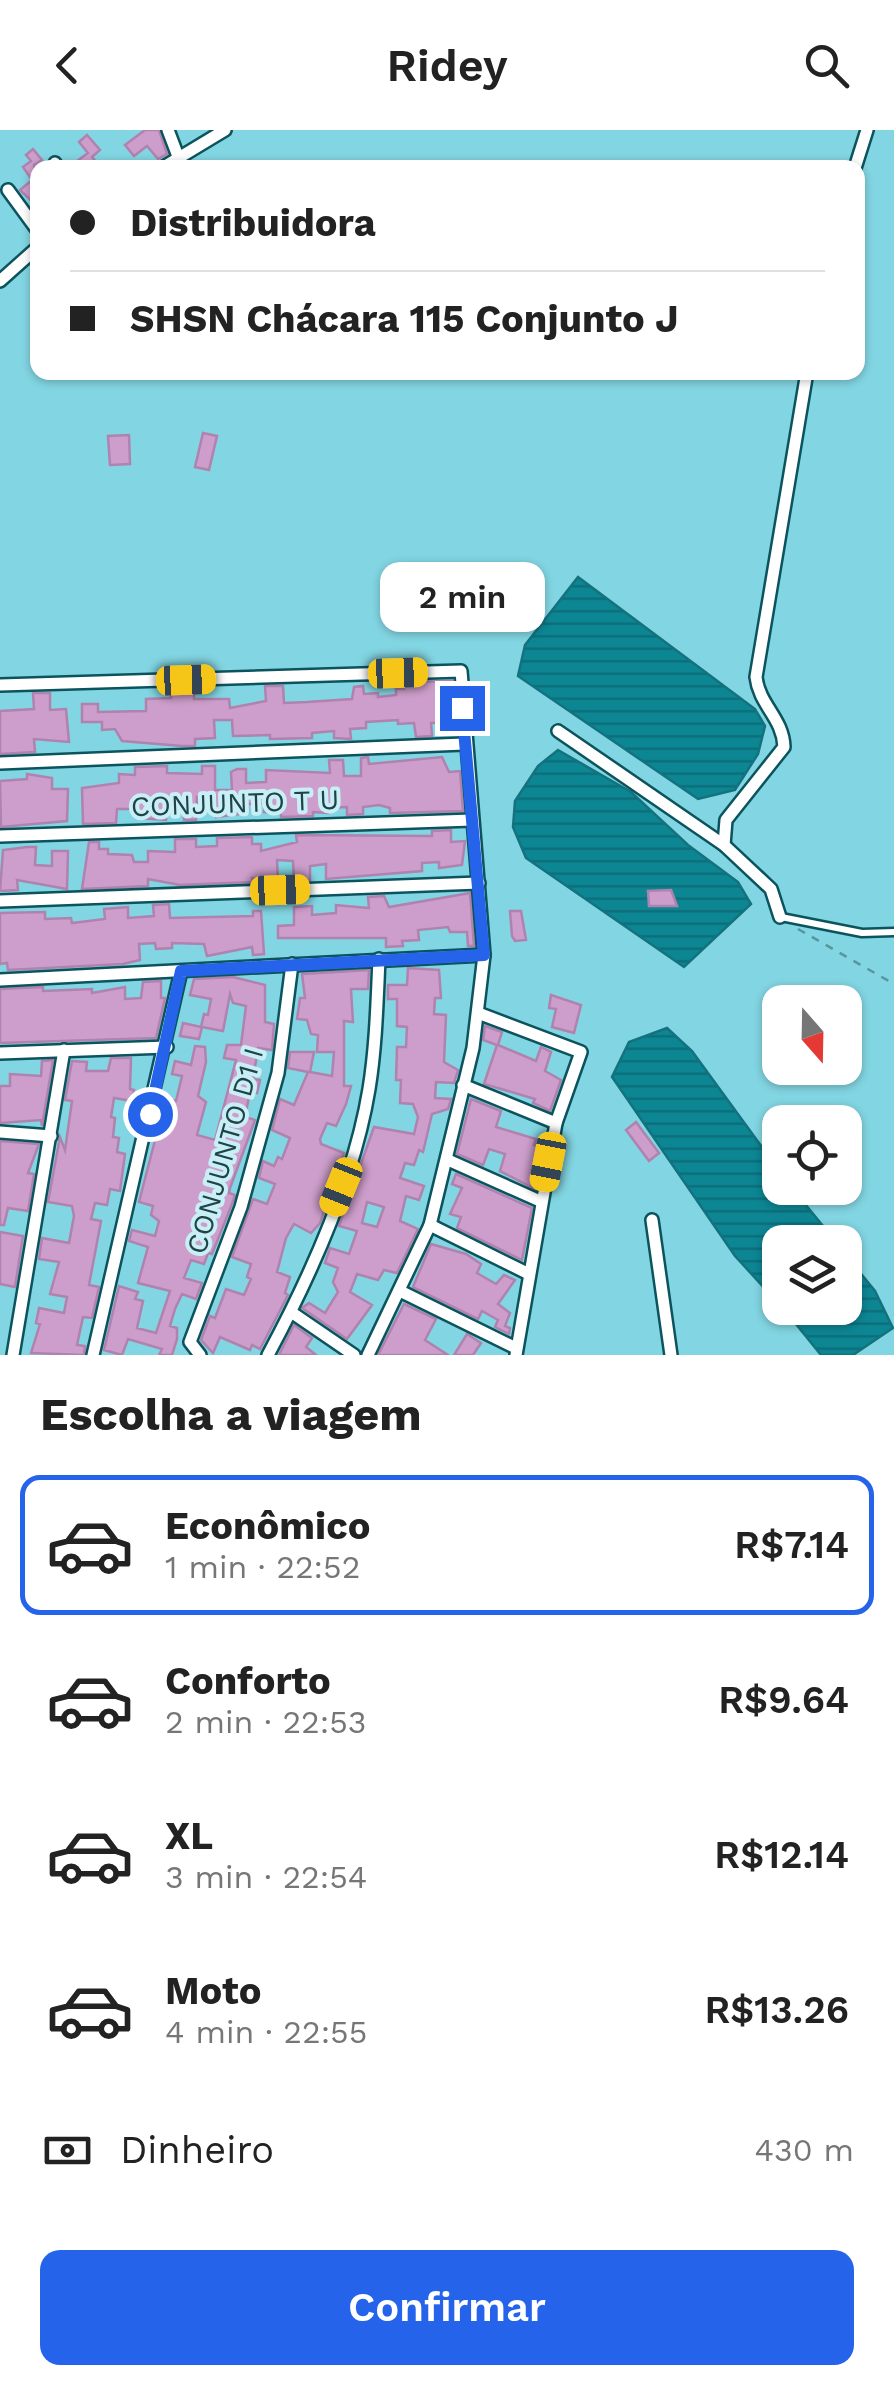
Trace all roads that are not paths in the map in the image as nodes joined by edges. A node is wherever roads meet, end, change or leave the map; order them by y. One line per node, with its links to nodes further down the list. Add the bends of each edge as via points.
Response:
1 (168, 130): 4 (street)
2 (225, 130): 4 (street)
3 (867, 130): 5 (street)
4 (179, 159)
5 (858, 160)
6 (8, 190): 7 (street)
7 (30, 220)
8 (30, 255): 9 (street)
9 (0, 282)
10 (806, 380): 17 (street, via 756,678 779,721 784,747 726,820)
11 (0, 686): 13 (street, via 460,671)
12 (558, 731): 17 (street)
13 (464, 744): 14 (street); 15 (street)
14 (0, 763)
15 (472, 820): 16 (street, CONJUNTO T U); 18 (street)
16 (0, 836)
17 (724, 845): 20 (street, via 772,889)
18 (479, 883): 19 (street); 22 (street)
19 (0, 901)
20 (780, 917): 21 (lane, via 862,933)
21 (894, 932)
22 (484, 955): 23 (street); 27 (street)
23 (378, 959): 24 (street); 41 (street, via 368,1094 341,1187)
24 (292, 964): 25 (street); 42 (street, CONJUNTO D1 I, via 278,1073 241,1208 200,1310)
25 (181, 971): 26 (street); 28 (street)
26 (0, 980)
27 (478, 1012): 31 (street); 32 (street, via 581,1052)
28 (167, 1047): 29 (street); 45 (street)
29 (64, 1050): 30 (street); 34 (street)
30 (0, 1053)
31 (463, 1086): 32 (street); 35 (street)
32 (556, 1123): 36 (street)
33 (0, 1132): 34 (street)
34 (51, 1136): 44 (street)
35 (448, 1160): 36 (street); 38 (street)
36 (540, 1201): 39 (street)
37 (652, 1220): 49 (street)
38 (430, 1224): 39 (street); 40 (street)
39 (527, 1273): 43 (street)
40 (402, 1292): 43 (street); 48 (street)
41 (291, 1312): 46 (street); 47 (street)
42 (195, 1351)
43 (516, 1352)
44 (13, 1355)
45 (93, 1355)
46 (268, 1355)
47 (354, 1355)
48 (368, 1355)
49 (671, 1355)

